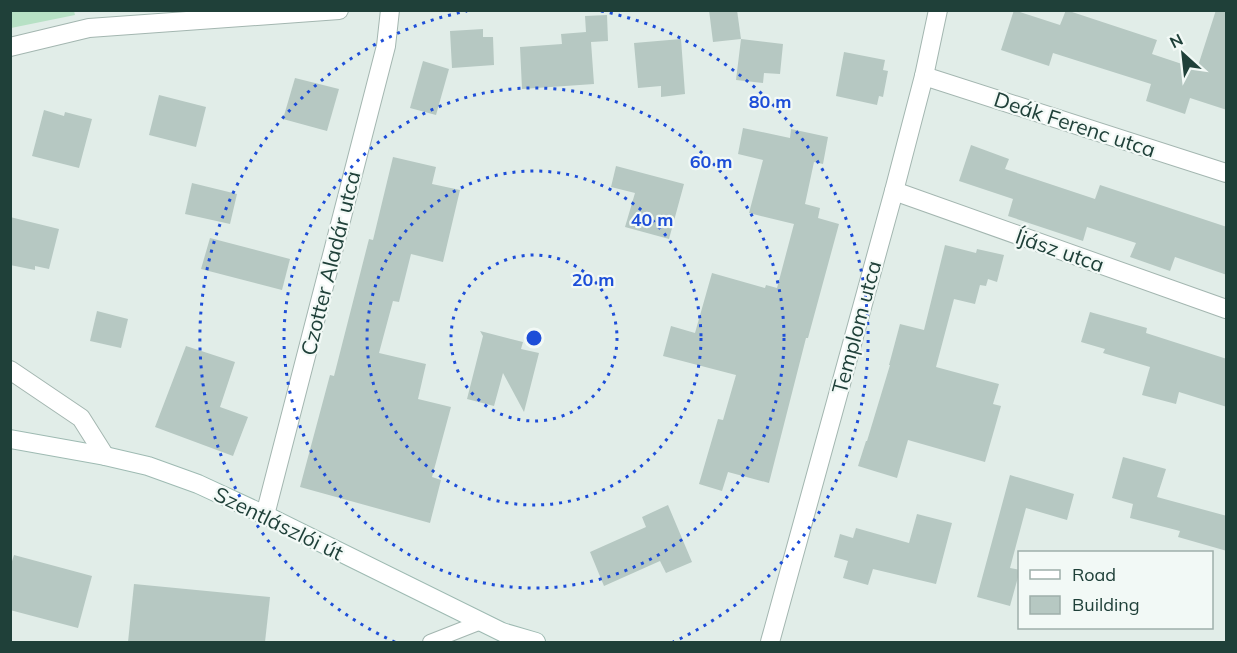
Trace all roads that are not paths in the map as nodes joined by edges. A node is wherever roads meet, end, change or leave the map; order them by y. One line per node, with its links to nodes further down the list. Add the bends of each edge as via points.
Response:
1 (339, 10): 4 (street)
2 (390, 10): 13 (street, Czotter Aladár utca, via 386,46)
3 (938, 10): 6 (street, Templom utca)
4 (87, 19): 5 (street)
5 (10, 47)
6 (924, 76): 7 (street, Deák Ferenc utca); 8 (street, Templom utca)
7 (1227, 173)
8 (894, 191): 9 (street, Íjász utca); 17 (street, Templom utca)
9 (1227, 309)
10 (10, 369): 12 (street, via 81,418)
11 (10, 439): 12 (street, Szentlászlói út)
12 (105, 456): 13 (street, Szentlászlói út, via 198,484)
13 (265, 515): 14 (street, Szentlászlói út)
14 (481, 622): 15 (lane); 16 (street, Szentlászlói út)
15 (430, 642)
16 (536, 642)
17 (770, 642)

